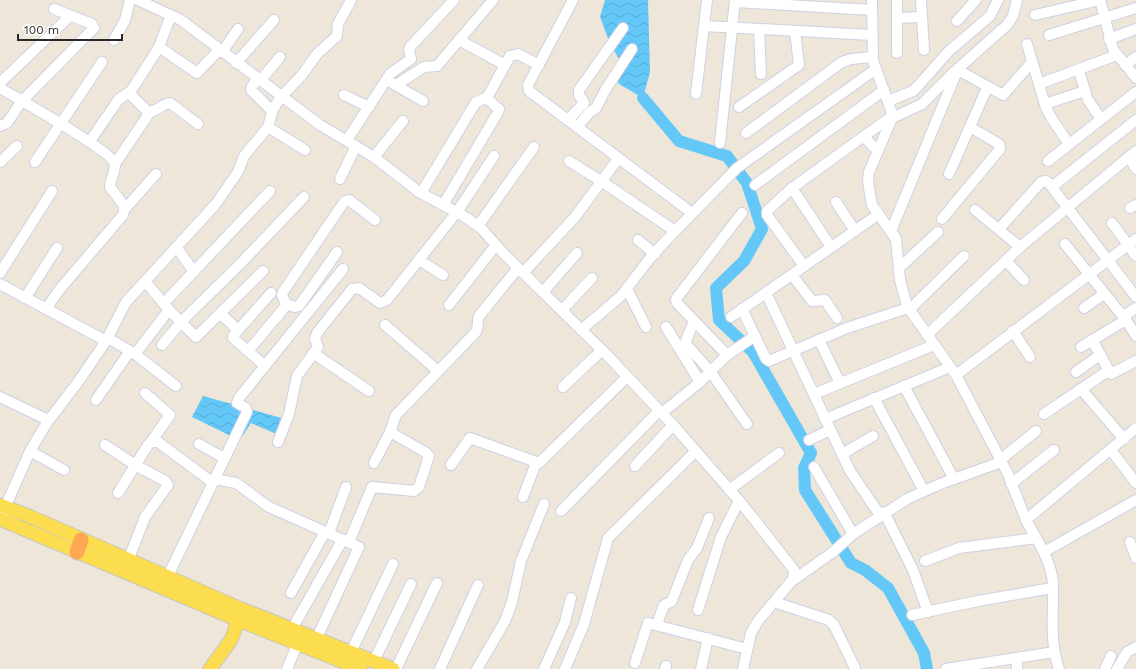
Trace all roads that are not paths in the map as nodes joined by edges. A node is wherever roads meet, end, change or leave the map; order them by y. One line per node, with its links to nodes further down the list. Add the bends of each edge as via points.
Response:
1 (130, 0): 38 (street, via 125,20)
2 (138, 0): 16 (street)
3 (351, 0): 74 (street, via 338,24 336,36 317,54)
4 (454, 0): 61 (street, via 410,47 411,59)
5 (494, 0): 39 (street)
6 (573, 0): 54 (street)
7 (707, 0): 28 (street)
8 (897, 0): 24 (street)
9 (921, 0): 23 (street)
10 (976, 0): 27 (street)
11 (998, 0): 78 (street, via 990,16 949,51 918,86)
12 (1017, 0): 57 (street, via 1013,16 1007,25)
13 (1100, 0): 21 (street); 25 (street)
14 (735, 1): 15 (street); 30 (street)
15 (763, 2): 17 (street)
16 (153, 3): 20 (street)
17 (872, 5): 35 (street)
18 (1136, 8): 25 (street)
19 (54, 9): 22 (street)
20 (171, 15): 41 (street); 44 (street)
21 (1035, 15)
22 (70, 16): 63 (street); 76 (street, via 92,24 94,28)
23 (920, 17): 24 (street); 43 (street)
24 (897, 18): 45 (street)
25 (1104, 18): 36 (street); 37 (street)
26 (274, 20): 52 (street)
27 (957, 21)
28 (704, 26): 30 (street); 72 (street)
29 (623, 28): 86 (street, via 579,90 584,103)
30 (732, 28): 32 (street); 99 (street)
31 (238, 29): 44 (street)
32 (759, 29): 34 (street); 59 (street)
33 (1136, 29): 37 (street)
34 (795, 31): 35 (street); 81 (street, via 799,65)
35 (872, 35): 48 (street)
36 (1049, 35)
37 (1109, 39): 46 (street)
38 (114, 40)
39 (459, 40): 53 (street); 65 (street, via 437,66 424,67)
40 (1027, 44): 51 (street)
41 (159, 47): 44 (street, via 197,73); 71 (street)
42 (632, 49): 93 (street, via 596,108)
43 (924, 50)
44 (221, 51): 52 (street)
45 (897, 53)
46 (1117, 55): 55 (street); 58 (street)
47 (280, 57): 62 (street)
48 (872, 57): 56 (street); 95 (street, via 842,62)
49 (1136, 57): 55 (street)
50 (102, 62): 90 (street)
51 (1032, 62): 64 (street); 67 (street, via 1004,94 1000,95)
52 (236, 63): 62 (street)
53 (505, 65): 54 (street, via 515,53); 75 (street)
54 (539, 65): 86 (street, via 528,85 529,91)
55 (1125, 65): 60 (street)
56 (876, 69): 68 (street); 133 (street, via 737,168)
57 (958, 69): 67 (street); 84 (street, via 922,104); 141 (street)
58 (1079, 70): 64 (street); 69 (street)
59 (761, 74)
60 (1136, 78)
61 (387, 79): 65 (street); 80 (street)
62 (259, 80): 74 (street); 82 (street, via 251,90)
63 (0, 83)
64 (1039, 84): 79 (street)
65 (396, 85): 77 (street)
66 (0, 88): 76 (street)
67 (987, 88): 94 (street)
68 (884, 90): 78 (street); 120 (street)
69 (1085, 91): 79 (street); 85 (street)
70 (1136, 92): 85 (street)
71 (129, 93): 83 (street); 98 (street, via 119,99)
72 (696, 94)
73 (344, 95): 80 (street)
74 (281, 97): 82 (street); 97 (street, via 320,125)
75 (486, 98): 125 (street, via 476,102); 128 (street, via 497,106 497,114)
76 (22, 101): 90 (street); 91 (street, via 8,123)
77 (423, 101)
78 (888, 101): 84 (street)
79 (1045, 104): 100 (street)
80 (369, 107): 97 (street)
81 (739, 107)
82 (272, 111): 92 (street)
83 (150, 112): 89 (street, via 170,103); 114 (street)
84 (892, 117): 96 (street); 105 (street)
85 (1101, 119): 100 (street)
86 (568, 120): 93 (street)
87 (1136, 120): 121 (street)
88 (403, 121): 108 (street)
89 (198, 124)
90 (61, 125): 98 (street); 113 (street)
91 (0, 126)
92 (268, 127): 104 (street); 151 (street, via 244,156 238,172 215,205)
93 (577, 127): 109 (street)
94 (970, 128): 117 (street); 137 (street, via 999,144 1000,149)
95 (746, 133)
96 (864, 137): 105 (street); 122 (street)
97 (347, 140): 102 (street)
98 (90, 142): 114 (street)
99 (720, 143)
100 (1069, 144): 111 (street)
101 (16, 146): 112 (street)
102 (356, 146): 108 (street); 118 (street)
103 (534, 147): 139 (street)
104 (306, 150)
105 (878, 151): 135 (street, via 869,172 868,182 872,205)
106 (1132, 154): 115 (street); 129 (street)
107 (494, 156): 132 (street)
108 (374, 157): 125 (street)
109 (618, 159): 119 (street); 133 (street)
110 (569, 161): 119 (street)
111 (1048, 161)
112 (0, 162)
113 (36, 162)
114 (114, 164): 130 (street, via 110,186 123,203)
115 (1136, 169)
116 (156, 174): 130 (street)
117 (949, 174)
118 (340, 179)
119 (601, 181): 142 (street); 164 (street, via 571,222)
120 (755, 185)
121 (1051, 186): 129 (street); 140 (street, via 1046,181 1042,182)
122 (792, 188): 152 (street); 161 (street, via 766,213)
123 (52, 191): 167 (street)
124 (270, 191): 166 (street)
125 (421, 193): 128 (street)
126 (304, 197): 196 (street)
127 (836, 202): 143 (street)
128 (443, 204): 132 (street)
129 (1066, 208): 149 (street); 158 (street)
130 (124, 210): 188 (street, via 123,215)
131 (975, 210): 140 (street)
132 (457, 212): 139 (street); 159 (street)
133 (692, 213): 142 (street)
134 (742, 213): 195 (street, via 676,299)
135 (879, 214): 141 (street); 143 (street)
136 (375, 220): 182 (street, via 349,200 344,202 283,292)
137 (942, 220)
138 (1112, 223): 146 (street)
139 (478, 226): 148 (street)
140 (998, 229): 149 (street)
141 (891, 230): 162 (street, via 898,246)
142 (675, 231): 155 (street)
143 (855, 231): 152 (street)
144 (938, 232): 162 (street)
145 (638, 240): 155 (street)
146 (1132, 242): 157 (street); 158 (street)
147 (1065, 244): 168 (street)
148 (496, 246): 164 (street); 183 (street)
149 (1020, 247): 160 (street)
150 (57, 248): 181 (street)
151 (177, 248): 166 (street); 173 (street)
152 (831, 248): 161 (street)
153 (337, 252): 182 (street, via 299,306)
154 (578, 253): 176 (street)
155 (655, 254): 175 (street)
156 (964, 256): 185 (street)
157 (1136, 256)
158 (1108, 259): 168 (street); 180 (street)
159 (419, 260): 169 (street); 216 (street, via 384,302 377,302 359,288 352,289 315,336 318,344)
160 (1006, 261): 172 (street); 203 (street)
161 (804, 266): 170 (street)
162 (899, 268): 185 (street, via 902,292)
163 (343, 269): 221 (street)
164 (521, 270): 176 (street); 222 (street, via 479,316 475,333)
165 (263, 271): 191 (street)
166 (194, 272): 184 (street)
167 (0, 274)
168 (1088, 274): 179 (street); 202 (street)
169 (443, 275)
170 (792, 275): 177 (street); 193 (street, via 812,301 825,300)
171 (592, 278): 190 (street)
172 (1024, 280)
173 (145, 281): 184 (street); 206 (street, via 126,302)
174 (0, 284): 181 (street)
175 (627, 289): 198 (street); 201 (street)
176 (543, 292): 190 (street)
177 (766, 292): 189 (street); 213 (street)
178 (272, 293): 200 (street)
179 (1104, 294): 186 (street); 194 (street)
180 (1136, 297)
181 (25, 298): 188 (street)
182 (286, 304): 214 (street)
183 (449, 305)
184 (167, 307): 196 (street); 215 (street)
185 (909, 308): 203 (street); 207 (street)
186 (1084, 308)
187 (1136, 308): 194 (street, via 1128,313)
188 (46, 309): 206 (street)
189 (742, 309): 192 (street); 204 (street)
190 (562, 310): 201 (street)
191 (221, 314): 196 (street, via 196,337); 200 (street)
192 (731, 317)
193 (837, 318)
194 (1124, 320): 205 (street); 208 (street)
195 (694, 321): 217 (street); 223 (street, via 685,343)
196 (181, 322): 209 (street)
197 (385, 325): 222 (street)
198 (646, 327)
199 (666, 327): 228 (street)
200 (237, 329): 214 (street, via 234,338)
201 (581, 330): 212 (street)
202 (1014, 331): 219 (street); 224 (street)
203 (927, 335): 210 (street)
204 (755, 336): 213 (street, via 767,360); 217 (street)
205 (1136, 336)
206 (107, 340): 215 (street); 243 (street)
207 (819, 340): 213 (street); 229 (street)
208 (1092, 340): 211 (street); 218 (street)
209 (162, 345)
210 (934, 345): 224 (street); 229 (street)
211 (1081, 346)
212 (602, 350): 227 (street); 232 (street)
213 (794, 350): 236 (street)
214 (248, 351): 221 (street)
215 (132, 352): 230 (street); 239 (street)
216 (313, 353): 234 (street); 254 (street, via 295,382 289,414)
217 (727, 355): 223 (street)
218 (1100, 355): 225 (street); 226 (street)
219 (1030, 357)
220 (1136, 361): 225 (street, via 1113,374)
221 (265, 366): 263 (street, via 238,400 237,403 246,408 247,412)
222 (438, 371): 249 (street, via 396,415)
223 (710, 371): 228 (street); 244 (street)
224 (953, 371): 231 (street); 264 (street)
225 (1108, 371): 233 (street)
226 (1076, 372)
227 (628, 377): 240 (street); 266 (street, via 542,462)
228 (700, 382): 240 (street)
229 (840, 384): 236 (street)
230 (176, 386)
231 (904, 386): 238 (street); 272 (street)
232 (563, 388)
233 (1081, 389): 241 (street); 251 (street)
234 (369, 391)
235 (145, 393): 253 (street, via 170,415)
236 (814, 394): 242 (street)
237 (0, 397): 243 (street)
238 (874, 398): 242 (street); 278 (street)
239 (96, 400)
240 (661, 412): 245 (street); 284 (street)
241 (1044, 414)
242 (825, 419): 247 (street)
243 (48, 420): 259 (street)
244 (747, 424)
245 (673, 425): 260 (street); 269 (street)
246 (1136, 428): 251 (street)
247 (830, 430): 252 (street); 262 (street)
248 (1036, 431): 264 (street)
249 (390, 432): 265 (street); 292 (street, via 429,456 419,487 414,491 372,487)
250 (873, 436): 262 (street)
251 (1124, 439): 258 (street)
252 (809, 440)
253 (151, 442): 267 (street); 273 (street, via 158,442)
254 (278, 442)
255 (198, 444): 263 (street)
256 (105, 445): 267 (street)
257 (1054, 450): 275 (street)
258 (1111, 450): 274 (street); 288 (street)
259 (30, 451): 271 (street); 285 (street)
260 (696, 451): 277 (street); 334 (street, via 608,538 584,624)
261 (779, 454): 277 (street)
262 (842, 454): 286 (street, via 852,475)
263 (224, 458): 273 (street)
264 (1001, 461): 272 (street); 275 (street)
265 (374, 463)
266 (536, 463): 268 (street, via 470,438); 280 (street)
267 (135, 465): 279 (street); 297 (street, via 168,485 145,517)
268 (451, 465)
269 (635, 466)
270 (814, 466): 290 (street)
271 (64, 470)
272 (954, 479): 278 (street)
273 (213, 480): 289 (street, via 236,483 268,507); 300 (street)
274 (1136, 483)
275 (1011, 484): 288 (street)
276 (346, 487): 289 (street)
277 (729, 490): 282 (street)
278 (924, 491): 286 (street)
279 (118, 493)
280 (523, 497)
281 (1136, 500): 295 (street)
282 (739, 501): 301 (street, via 792,566); 309 (street, via 721,537)
283 (544, 504): 332 (street, via 521,561 507,616)
284 (561, 511)
285 (2, 513): 294 (main road)
286 (882, 514): 290 (street); 310 (street, via 914,570)
287 (709, 518): 313 (street, via 673,598 664,605)
288 (1026, 520): 291 (street)
289 (327, 533): 292 (street); 306 (street)
290 (853, 534): 301 (street, via 833,552)
291 (1036, 538): 295 (street); 298 (street, via 959,548)
292 (346, 541): 314 (street); 316 (street, via 357,545 359,550)
293 (1129, 543): 296 (street)
294 (79, 546): 297 (main road); 311 (main road)
295 (1044, 552): 305 (street, via 1053,582)
296 (1136, 558)
297 (128, 561): 300 (main road)
298 (925, 561)
299 (393, 564): 323 (street)
300 (166, 578): 311 (main road)
301 (792, 581): 308 (street)
302 (437, 583): 330 (street)
303 (411, 584): 322 (street)
304 (478, 585): 331 (street)
305 (1052, 588): 310 (street); 319 (street)
306 (291, 593)
307 (571, 598): 333 (street, via 563,626)
308 (774, 602): 318 (street, via 751,633); 326 (street, via 829,620 834,625)
309 (698, 610)
310 (928, 612): 312 (street)
311 (238, 614): 314 (main road); 328 (main road, via 231,640)
312 (912, 615)
313 (657, 624): 315 (street); 324 (street, via 648,623 646,626)
314 (297, 635): 316 (main road); 329 (street)
315 (708, 638): 318 (street); 335 (street)
316 (314, 644): 323 (main road)
317 (1136, 647): 340 (street, via 1127,652)
318 (747, 649): 336 (street)
319 (1054, 652): 321 (street); 338 (street)
320 (1111, 656): 339 (street)
321 (1017, 658): 325 (street); 337 (street)
322 (374, 661): 323 (main road); 330 (main road)
323 (353, 662)
324 (635, 663)
325 (992, 665): 327 (street)
326 (855, 668)
327 (952, 668)
328 (210, 669)
329 (286, 669)
330 (394, 669)
331 (440, 669)
332 (477, 669)
333 (544, 669)
334 (565, 669)
335 (701, 669)
336 (743, 669)
337 (1016, 669)
338 (1059, 669)
339 (1105, 669)
340 (1117, 669)

